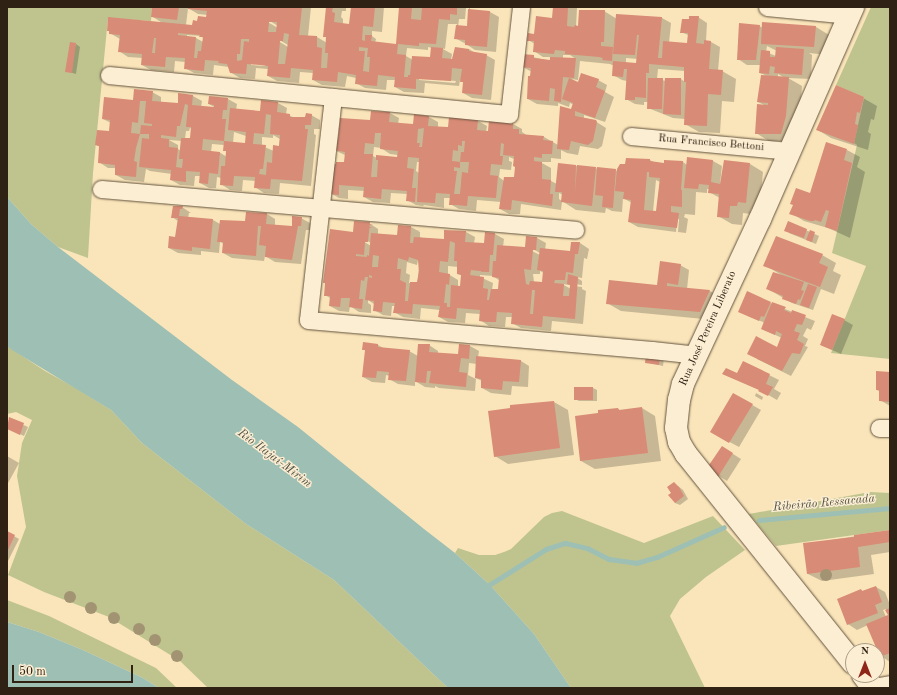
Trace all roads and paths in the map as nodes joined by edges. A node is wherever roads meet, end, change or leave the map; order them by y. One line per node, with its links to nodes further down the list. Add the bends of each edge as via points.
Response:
1 (520, 7): 5 (street, via 509,114)
2 (767, 7): 3 (street)
3 (852, 11): 7 (main road, Rua José Pereira Liberato)
4 (109, 75): 5 (street)
5 (332, 97): 9 (street)
6 (631, 136): 7 (street, Rua Francisco Bettoni)
7 (790, 151): 11 (main road, Rua José Pereira Liberato)
8 (101, 189): 9 (street)
9 (320, 208): 10 (street); 11 (street, via 308,320)
10 (575, 230)
11 (698, 355): 12 (main road, Rua José Pereira Liberato, via 683,384 679,400 676,428 679,442 692,463)
12 (845, 653)

